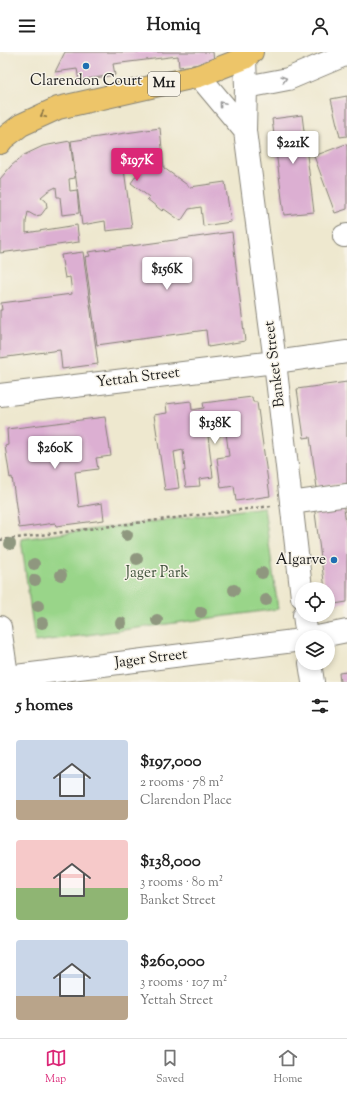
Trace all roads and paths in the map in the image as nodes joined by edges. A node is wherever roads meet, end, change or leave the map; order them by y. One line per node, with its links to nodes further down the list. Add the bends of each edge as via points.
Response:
1 (343, 52): 2 (street)
2 (347, 53): 5 (street, one-way to 2, via 288,79)
3 (248, 55): 4 (main road, M11); 5 (street, Banket Street)
4 (199, 76): 6 (street, one-way to 4); 7 (main road, M11, one-way to 7, via 58,108 21,125)
5 (246, 87): 6 (street, Banket Street)
6 (245, 131): 9 (street, Banket Street)
7 (0, 143)
8 (347, 352): 9 (street, Yettah Street)
9 (275, 362): 10 (street, Yettah Street); 12 (street, Banket Street)
10 (0, 395)
11 (347, 495): 12 (street)
12 (291, 504): 13 (path); 14 (street, Banket Street)
13 (0, 540)
14 (300, 582)
15 (0, 627): 20 (street)
16 (347, 631): 17 (street)
17 (335, 633)
18 (295, 641): 20 (street, Jager Street)
19 (311, 670): 21 (street)
20 (5, 679)
21 (312, 682)

